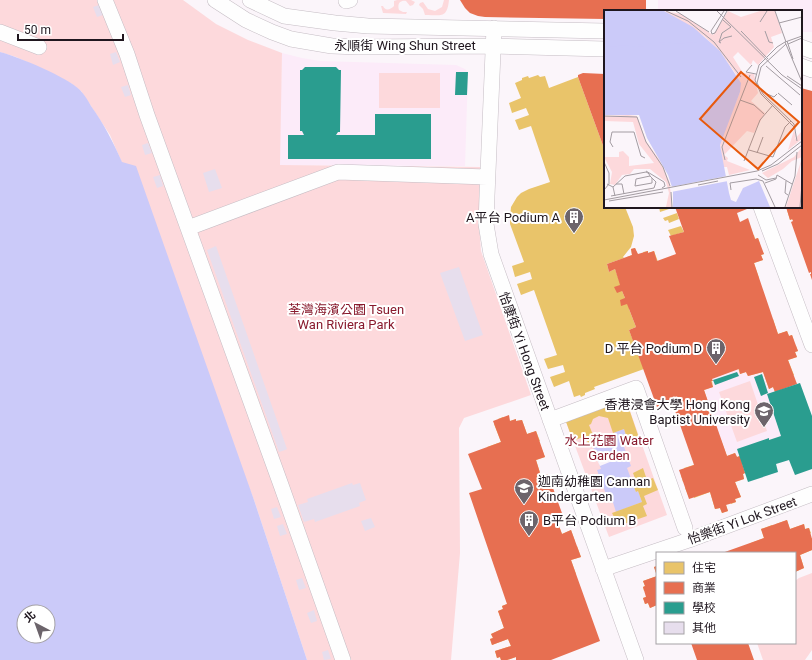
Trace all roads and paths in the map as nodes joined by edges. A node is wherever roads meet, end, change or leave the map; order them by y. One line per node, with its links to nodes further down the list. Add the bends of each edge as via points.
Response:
1 (105, 0): 16 (street)
2 (215, 0): 7 (street, 永順街 Wing Shun Street, via 246,20 272,32 314,43 359,47)
3 (250, 0): 4 (street, 永順街 Wing Shun Street, via 284,16 321,22 368,26)
4 (494, 28): 5 (street, 永順街 Wing Shun Street); 7 (street, 怡康街 Yi Hong Street)
5 (604, 31)
6 (0, 32): 9 (street)
7 (493, 46): 10 (street, 永順街 Wing Shun Street); 14 (street, 怡康街 Yi Hong Street)
8 (802, 46): 11 (street)
9 (39, 47)
10 (604, 49)
11 (812, 51)
12 (802, 66): 13 (street)
13 (812, 70)
14 (487, 177): 16 (street, via 338,172); 18 (street, 怡康街 Yi Hong Street, via 486,224 491,254)
15 (761, 208): 17 (street)
16 (188, 228): 22 (street)
17 (812, 344)
18 (550, 420): 20 (street, via 636,388); 21 (street, 怡康街 Yi Hong Street)
19 (812, 494): 21 (street, 怡樂街 Yi Lok Street)
20 (685, 528)
21 (603, 569): 23 (street, 怡康街 Yi Hong Street)
22 (342, 660)
23 (636, 660)

